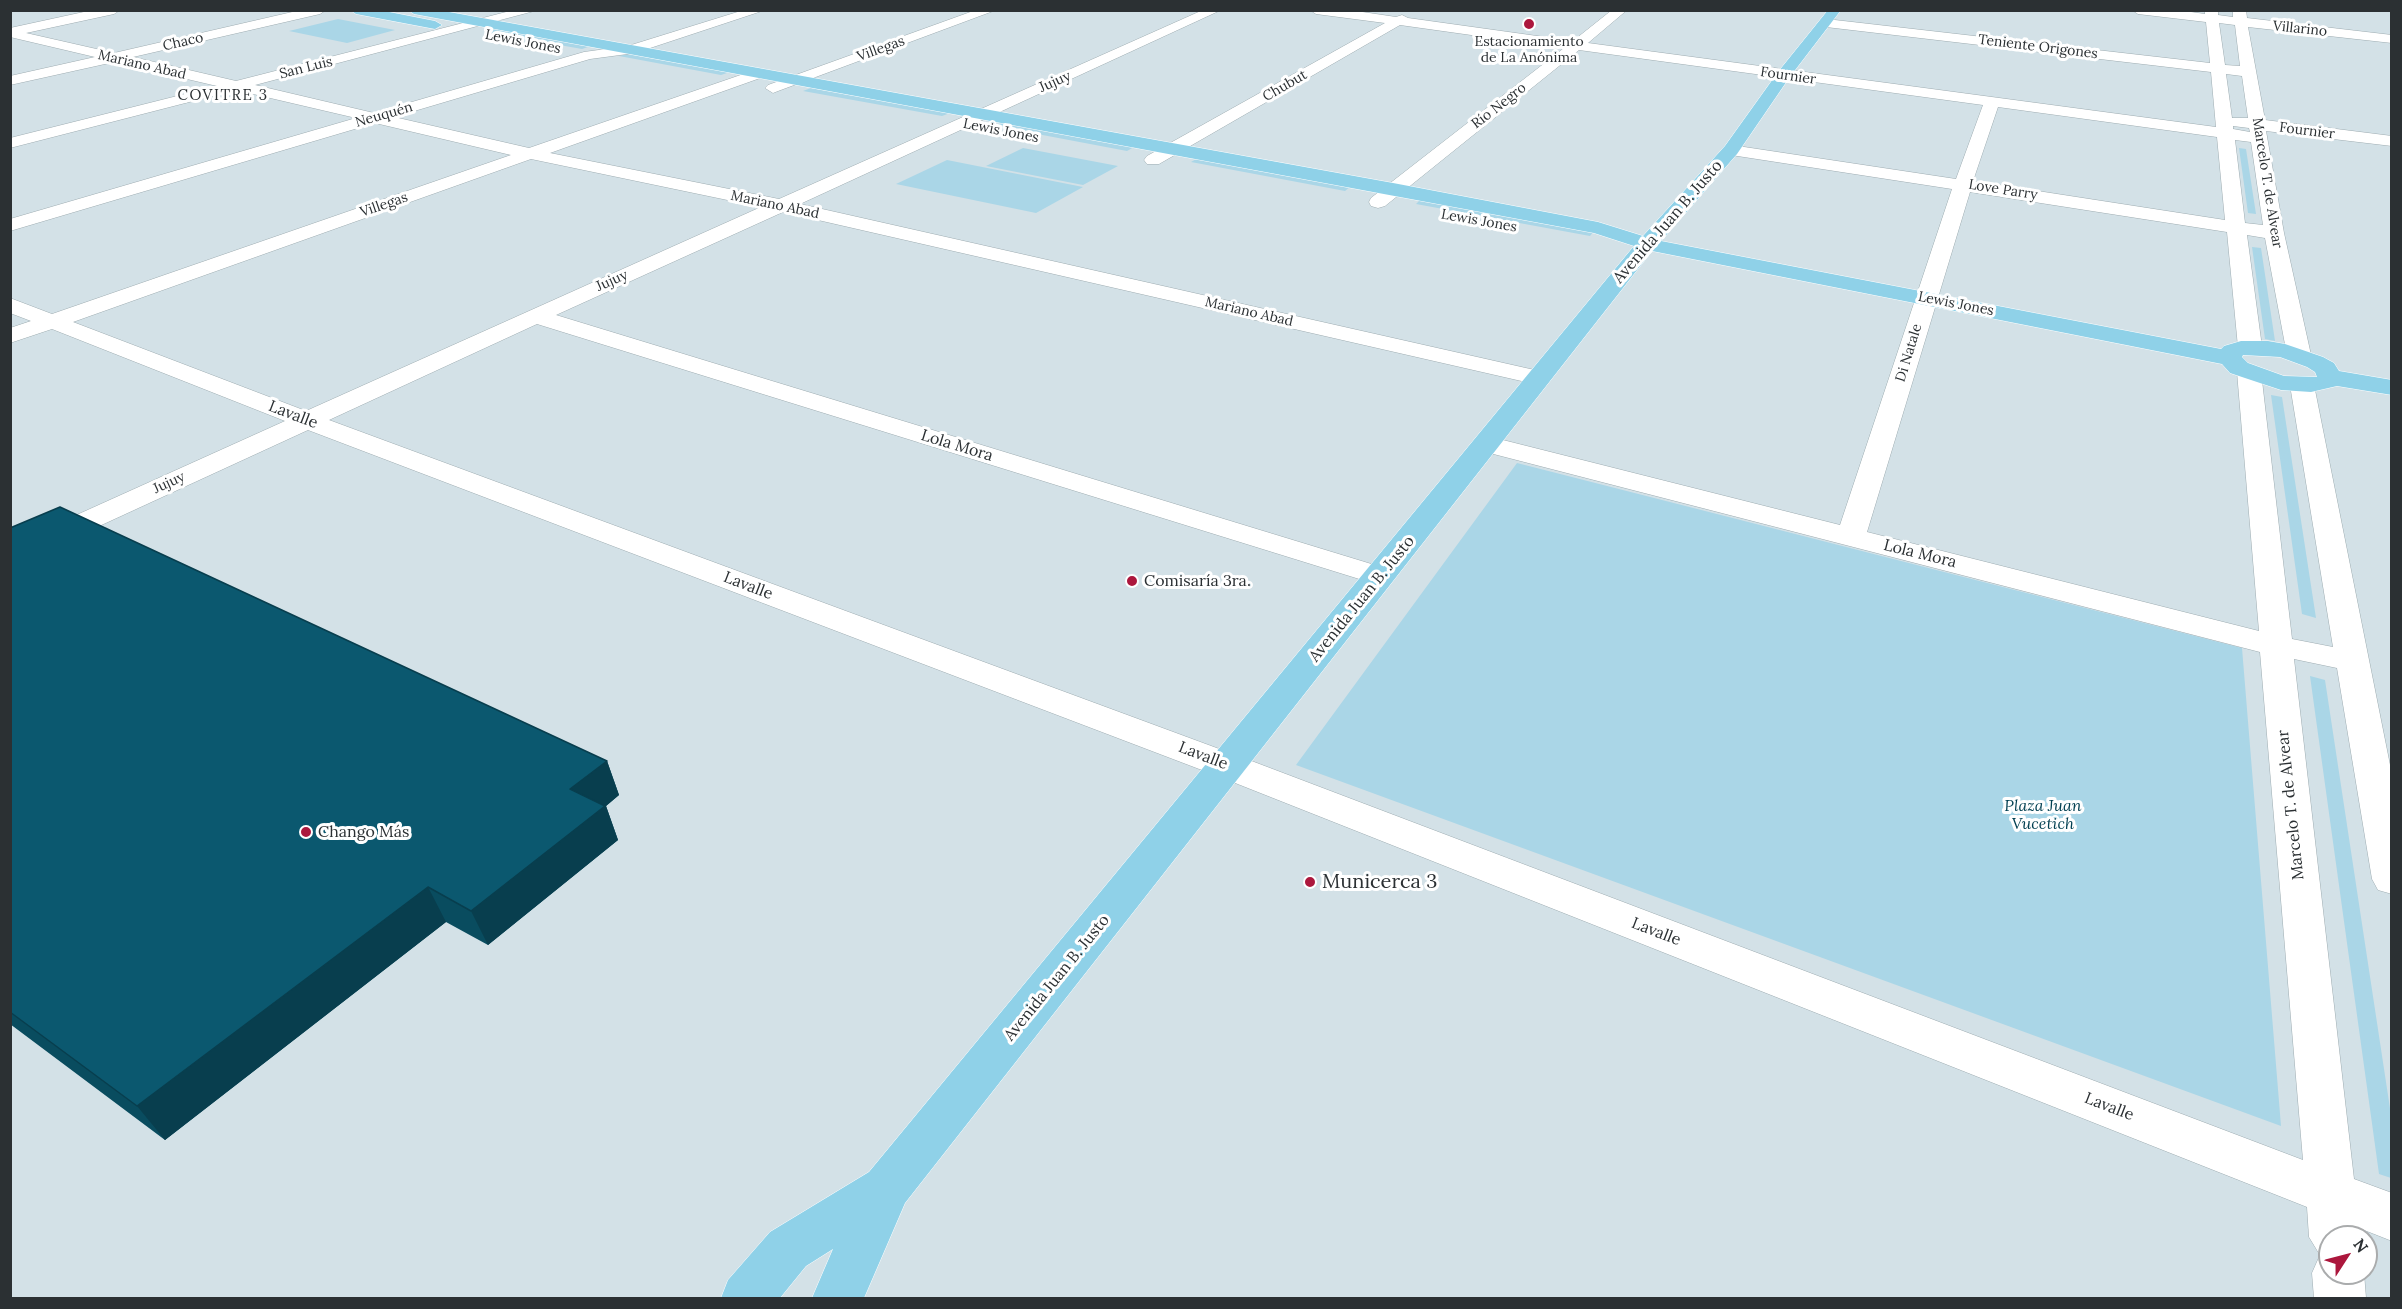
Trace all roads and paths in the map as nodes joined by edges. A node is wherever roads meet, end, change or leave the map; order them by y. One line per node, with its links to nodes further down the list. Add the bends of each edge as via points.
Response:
1 (114, 10): 19 (street)
2 (320, 10): 25 (street, Chaco)
3 (356, 10): 18 (main road, Lewis Jones)
4 (414, 10): 17 (main road, Lewis Jones)
5 (532, 10): 17 (street, San Luis)
6 (759, 10): 23 (street, Neuquén)
7 (990, 10): 30 (street, Villegas)
8 (1215, 10): 36 (street, Jujuy)
9 (1316, 10): 16 (street, Fournier)
10 (1417, 10): 16 (street, Chubut)
11 (1620, 10): 22 (street, Río Negro)
12 (2138, 10): 14 (street, Villarino)
13 (1831, 17): 26 (street, Teniente Origones); 29 (main road, Avenida Juan B. Justo)
14 (2212, 18): 15 (street, Villarino); 26 (street, Marcelo T. de Alvear)
15 (2241, 20): 20 (street, Villarino); 21 (street, Villarino); 27 (street, Marcelo T. de Alvear)
16 (1397, 21): 22 (street, Fournier); 43 (street, Chubut)
17 (483, 23): 18 (street, San Luis); 23 (main road, Lewis Jones)
18 (457, 29): 24 (main road, Lewis Jones); 33 (street, San Luis)
19 (10, 32): 25 (street, Mariano Abad)
20 (2391, 39)
21 (2391, 44)
22 (1577, 45): 29 (street, Fournier); 48 (street, Río Negro)
23 (630, 50): 24 (street, Neuquén); 28 (main road, Lewis Jones)
24 (589, 55): 32 (main road, Lewis Jones); 37 (street, Neuquén)
25 (111, 58): 31 (street, Chaco); 33 (street, Mariano Abad)
26 (2218, 68): 27 (street, Teniente Origones); 39 (street, Marcelo T. de Alvear)
27 (2250, 72): 40 (street, Marcelo T. de Alvear)
28 (758, 74): 30 (main road, Lewis Jones); 32 (street, Villegas)
29 (1783, 75): 35 (street, Fournier); 44 (main road, Avenida Juan B. Justo)
30 (793, 80): 34 (street, Villegas); 36 (main road, Lewis Jones)
31 (10, 81)
32 (737, 81): 34 (main road, Lewis Jones); 45 (street, Villegas)
33 (237, 86): 37 (street, Mariano Abad); 42 (street, San Luis)
34 (773, 88): 38 (main road, Lewis Jones)
35 (1992, 103): 39 (street, Fournier); 47 (street, Di Natale)
36 (984, 114): 38 (street, Jujuy); 43 (main road, Lewis Jones)
37 (374, 117): 45 (street, Mariano Abad); 51 (street, Neuquén)
38 (963, 124): 46 (main road, Lewis Jones); 50 (street, Jujuy)
39 (2224, 127): 40 (street, Fournier); 52 (street, Marcelo T. de Alvear)
40 (2258, 131): 41 (street, Fournier); 53 (street, Marcelo T. de Alvear)
41 (2391, 141)
42 (10, 143)
43 (1173, 149): 46 (street, Chubut); 48 (main road, Lewis Jones)
44 (1731, 150): 47 (street, Love Parry); 54 (main road, Avenida Juan B. Justo)
45 (530, 154): 50 (street, Mariano Abad); 58 (street, Villegas)
46 (1153, 160): 49 (main road, Lewis Jones)
47 (1963, 184): 52 (street, Love Parry); 55 (street, Di Natale)
48 (1393, 189): 49 (street, Río Negro); 54 (main road, Lewis Jones, via 1598,228)
49 (1378, 202): 54 (main road, Lewis Jones, via 1590,241)
50 (779, 205): 57 (street, Jujuy); 62 (street, Mariano Abad)
51 (10, 225)
52 (2235, 227): 53 (street, Love Parry); 60 (street, Marcelo T. de Alvear)
53 (2274, 233): 61 (street, Marcelo T. de Alvear)
54 (1647, 244): 55 (main road, Lewis Jones); 62 (main road, Avenida Juan B. Justo)
55 (1926, 298): 60 (main road, Lewis Jones); 66 (street, Di Natale)
56 (10, 304): 58 (street, Lavalle)
57 (535, 316): 64 (street, Jujuy); 68 (street, Lola Mora)
58 (54, 321): 59 (street, Villegas); 64 (street, Lavalle)
59 (10, 336)
60 (2243, 359): 61 (main road, Lewis Jones, via 2281,383); 69 (street, Marcelo T. de Alvear)
61 (2310, 372): 63 (main road); 70 (street, Marcelo T. de Alvear)
62 (1539, 378): 65 (main road, Avenida Juan B. Justo)
63 (2391, 388)
64 (306, 420): 67 (street, Jujuy); 71 (street, Lavalle)
65 (1486, 444): 66 (street, Lola Mora); 68 (main road, Avenida Juan B. Justo)
66 (1851, 536): 69 (street, Lola Mora)
67 (10, 556)
68 (1380, 576): 71 (main road, Avenida Juan B. Justo)
69 (2274, 645): 70 (street, Lola Mora); 74 (street, Marcelo T. de Alvear)
70 (2353, 662): 72 (street, Marcelo T. de Alvear)
71 (1228, 766): 73 (main road, Avenida Juan B. Justo); 74 (street, Lavalle)
72 (2391, 879)
73 (887, 1188): 77 (main road, Avenida Juan B. Justo, via 788,1249); 78 (main road, Avenida Juan B. Justo)
74 (2331, 1193): 75 (street, Lavalle); 76 (street, Marcelo T. de Alvear)
75 (2391, 1217)
76 (2334, 1225)
77 (747, 1299)
78 (838, 1299)

